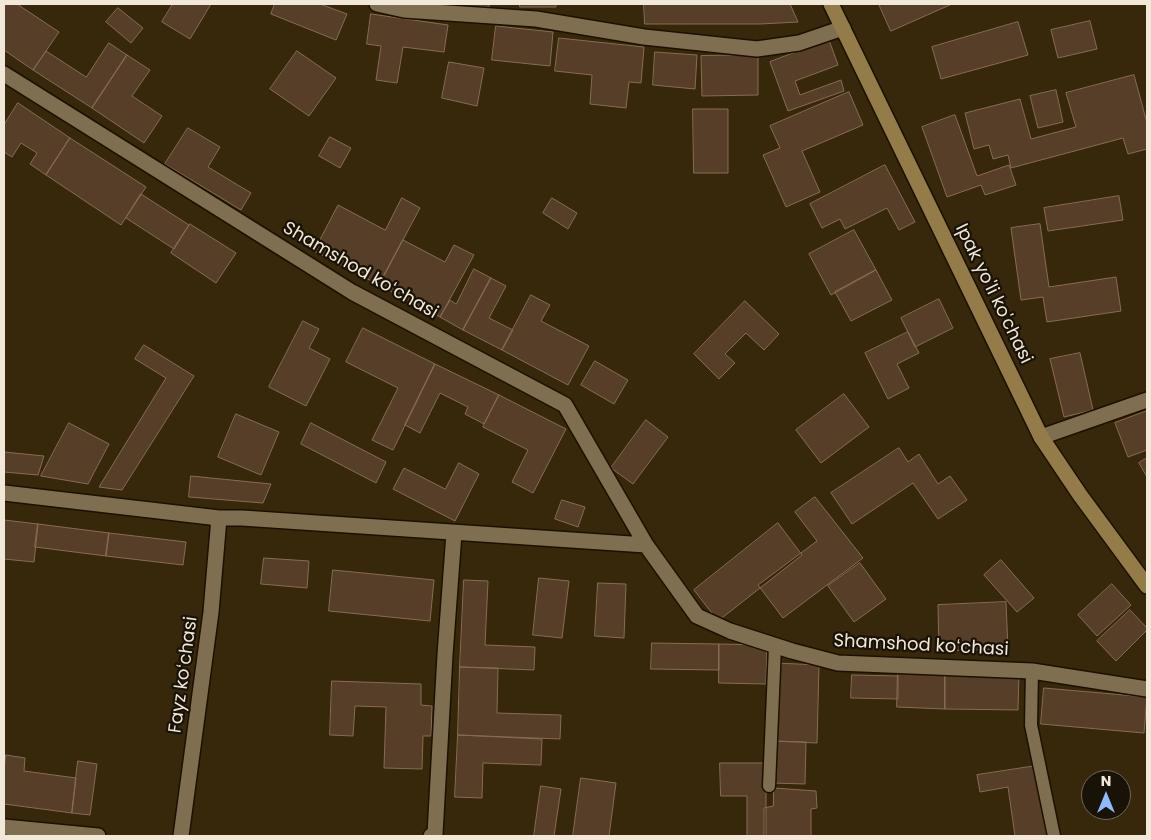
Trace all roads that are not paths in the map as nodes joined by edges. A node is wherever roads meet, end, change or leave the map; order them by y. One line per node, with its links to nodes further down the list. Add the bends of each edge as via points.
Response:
1 (377, 4): 3 (street, via 404,10 536,19 644,37 757,49 799,43)
2 (831, 4): 3 (main road, Ipak yo'li ko'chasi)
3 (843, 28): 6 (main road, Ipak yo'li ko'chasi)
4 (4, 74): 10 (street, Shamshod koʻchasi, via 352,292 565,405)
5 (1147, 400): 6 (street)
6 (1041, 436): 11 (main road, Ipak yo'li ko'chasi)
7 (4, 493): 8 (street)
8 (220, 518): 9 (street); 18 (street, Fayz koʻchasi, via 211,612)
9 (454, 533): 10 (street); 19 (street, via 435,834)
10 (646, 545): 12 (street, Shamshod koʻchasi, via 697,616 730,632)
11 (1147, 586)
12 (775, 646): 13 (street, Shamshod koʻchasi, via 838,664); 15 (lane)
13 (1032, 671): 14 (street, Shamshod koʻchasi); 20 (lane, via 1031,725)
14 (1147, 689)
15 (769, 786)
16 (4, 827): 17 (street)
17 (98, 836)
18 (181, 836)
19 (431, 836)
20 (1054, 836)

